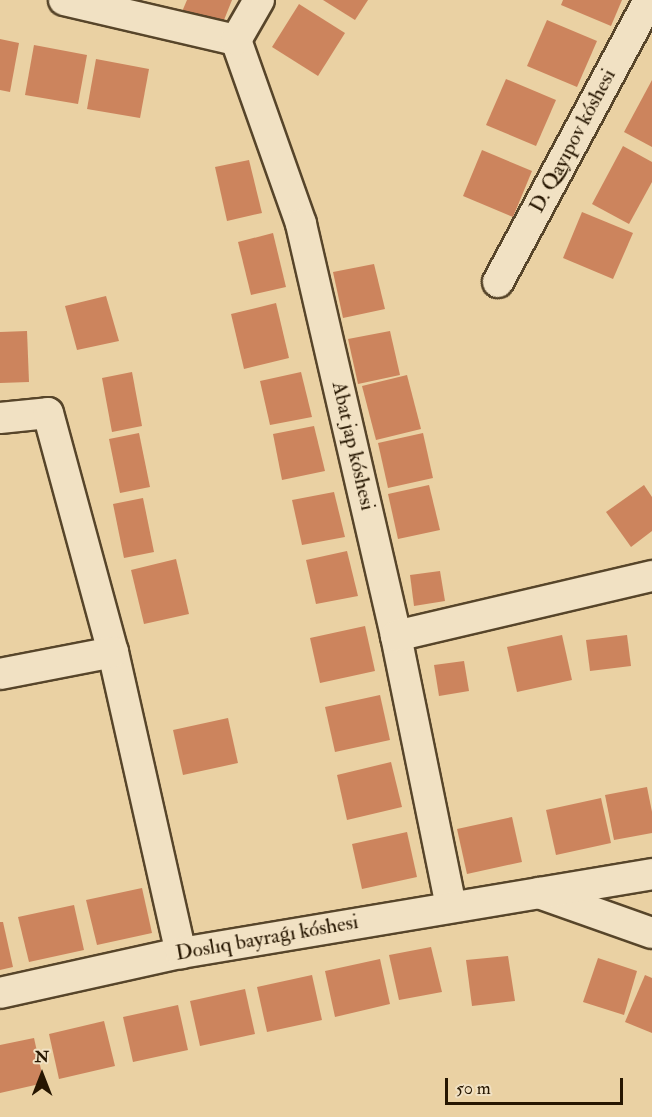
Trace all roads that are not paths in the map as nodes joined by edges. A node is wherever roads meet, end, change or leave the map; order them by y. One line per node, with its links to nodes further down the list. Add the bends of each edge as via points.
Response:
1 (63, 0): 4 (street)
2 (259, 0): 4 (street)
3 (649, 0): 5 (street, D. Qayıpov kóshesi)
4 (236, 39): 8 (street, Abat jap kóshesi, via 302,224)
5 (498, 282)
6 (0, 418): 9 (street, via 48,413)
7 (652, 576): 8 (street)
8 (396, 636): 13 (street, Abat jap kóshesi)
9 (112, 652): 10 (street); 15 (street)
10 (0, 674)
11 (652, 874): 12 (street, Doslıq bayraǵı kóshesi)
12 (536, 892): 13 (street, Doslıq bayraǵı kóshesi); 14 (street, Doslıq bayraǵı kóshesi)
13 (451, 906): 15 (street, Doslıq bayraǵı kóshesi)
14 (652, 933)
15 (181, 953): 16 (street, Doslıq bayraǵı kóshesi)
16 (0, 993)

